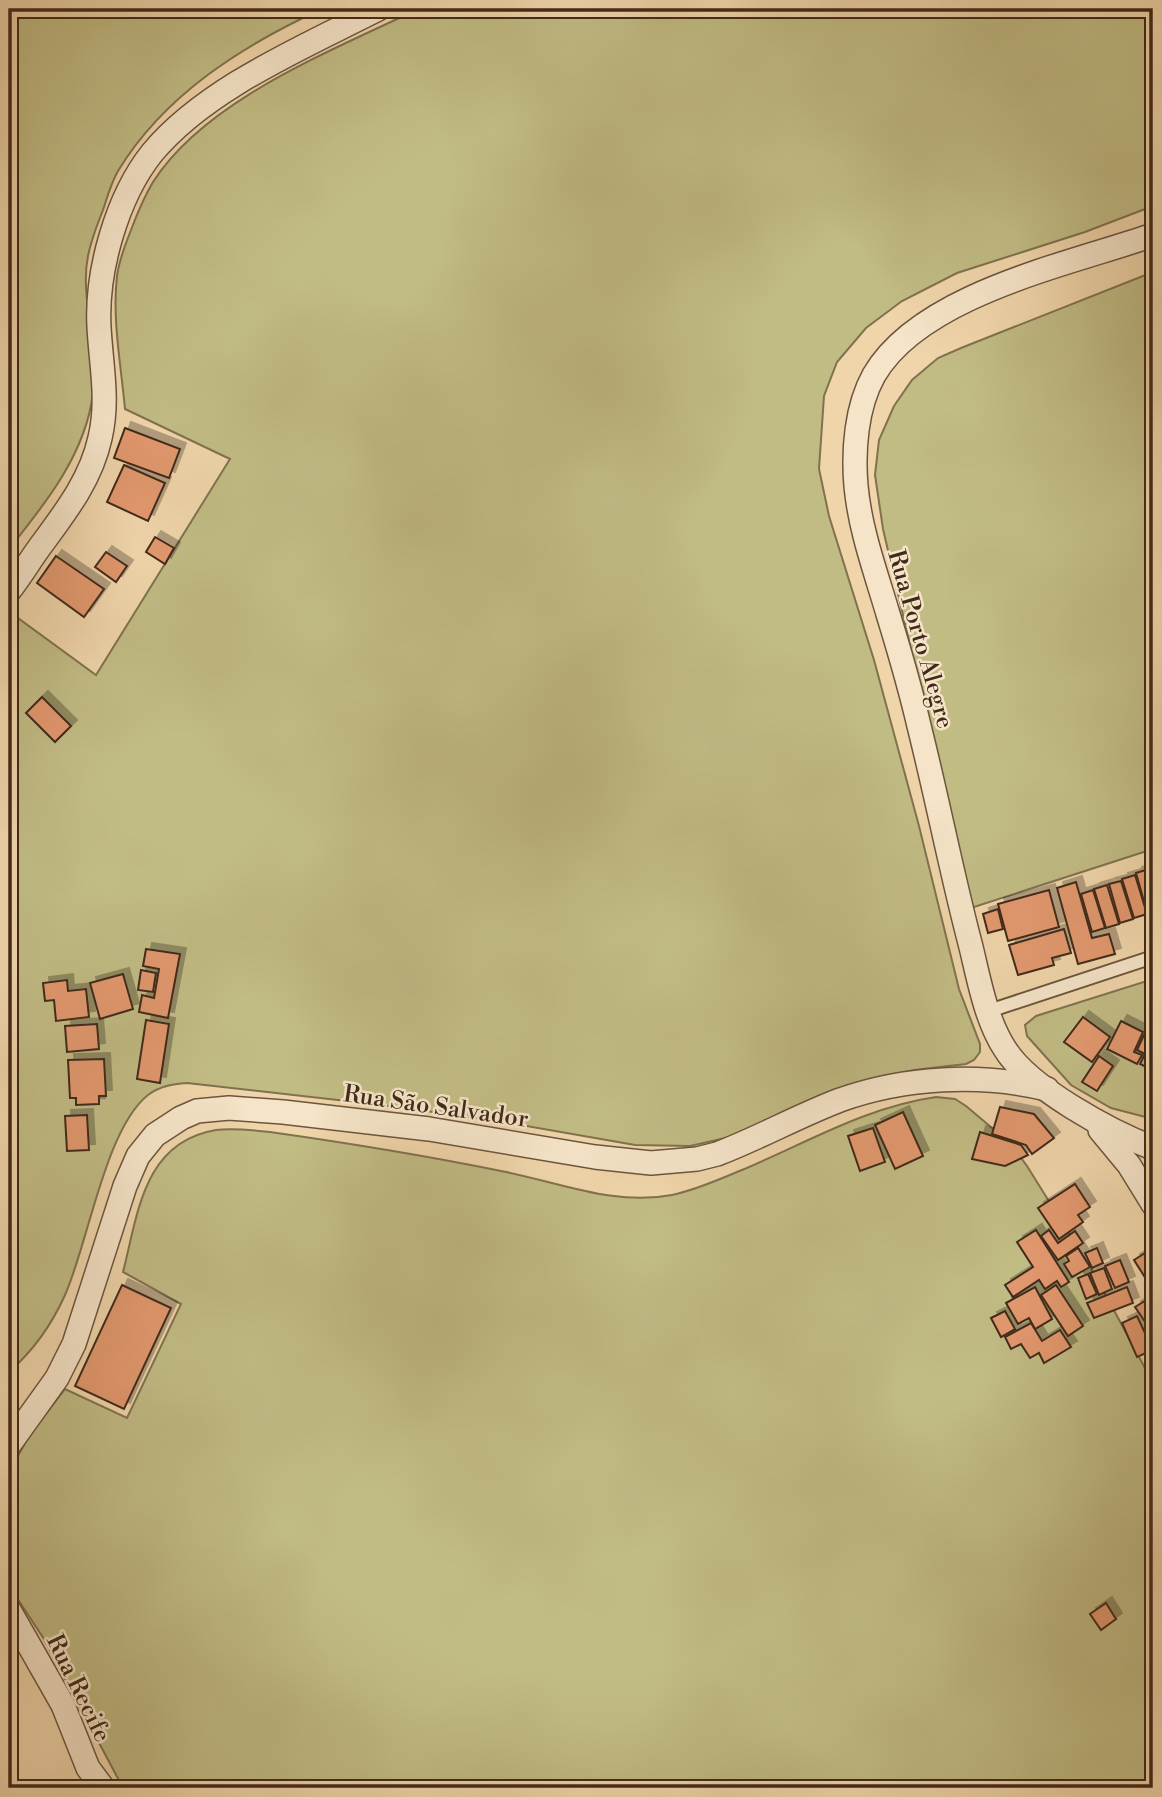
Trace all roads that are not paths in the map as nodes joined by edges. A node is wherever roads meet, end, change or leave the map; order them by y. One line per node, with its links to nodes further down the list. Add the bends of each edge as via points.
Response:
1 (378, 9): 3 (street, via 239,83 180,127 142,167 112,236 100,288 105,400 99,444 83,483)
2 (1153, 235): 5 (street, Rua Porto Alegre, via 1019,278 966,300 930,322 885,360 873,377 859,418 855,465 860,513)
3 (9, 591)
4 (1153, 957): 5 (lane)
5 (989, 1011): 6 (street, Rua Porto Alegre)
6 (1002, 1045): 7 (street, via 992,1066); 8 (street, Rua Porto Alegre)
7 (967, 1080): 8 (street, Rua São Salvador); 12 (street, Rua São Salvador, via 926,1081 856,1095 718,1154 676,1162 595,1157 382,1122 229,1108 197,1111 161,1130 138,1156 74,1344 57,1378)
8 (1047, 1089): 9 (street, Rua Porto Alegre)
9 (1083, 1112): 10 (street, Rua Porto Alegre); 11 (street, via 1117,1148)
10 (1153, 1148)
11 (1153, 1204)
12 (9, 1445)
13 (9, 1610): 14 (street, Rua Recife, via 63,1704 89,1768)
14 (103, 1788)

